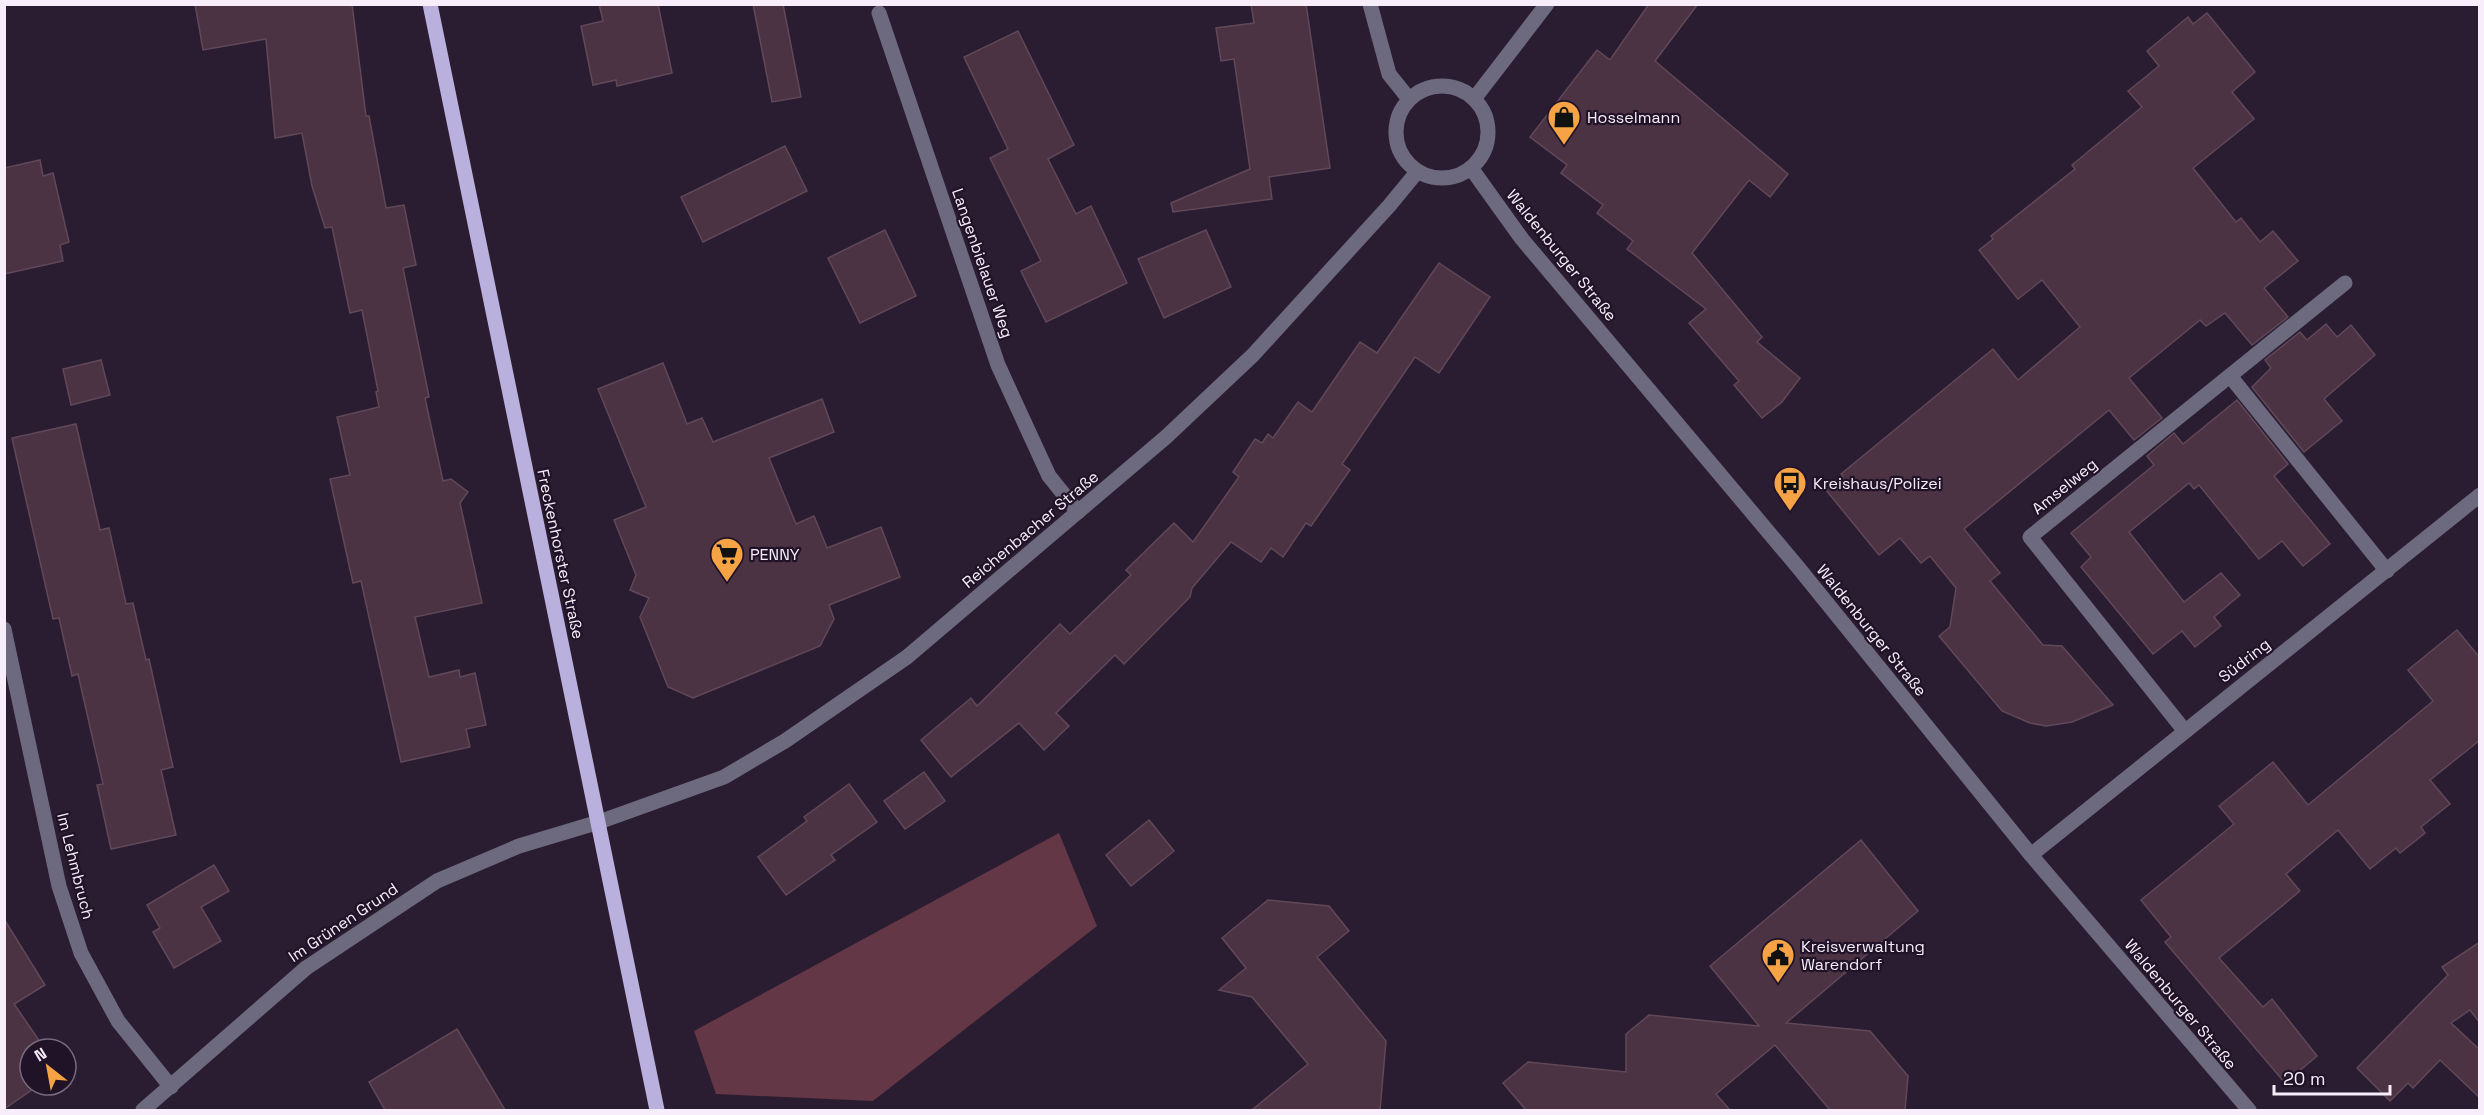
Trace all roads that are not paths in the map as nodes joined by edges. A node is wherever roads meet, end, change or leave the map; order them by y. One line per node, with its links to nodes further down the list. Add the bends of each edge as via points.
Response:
1 (430, 4): 16 (main road, Freckenhorster Straße)
2 (1370, 4): 5 (street, via 1389,74)
3 (1547, 4): 6 (street)
4 (879, 13): 12 (street, Langenbielauer Weg, via 998,365 1049,476)
5 (1409, 99): 6 (street, via 1424,89 1441,86 1457,88); 8 (street, via 1398,116 1395,138 1402,156)
6 (1474, 99): 7 (street, via 1487,122 1488,134 1481,157)
7 (1471, 168): 8 (street, via 1446,179 1431,178); 17 (street, Waldenburger Straße, via 1522,239 1775,539)
8 (1417, 171): 12 (street, Reichenbacher Straße, via 1253,355)
9 (2345, 283): 10 (street, Amselweg)
10 (2230, 376): 13 (street); 15 (street, Amselweg, via 2030,537)
11 (2480, 495): 13 (street, Südring)
12 (1078, 512): 16 (street, Reichenbacher Straße, via 907,657 786,741 724,777)
13 (2387, 571): 15 (street, Südring)
14 (4, 629): 18 (street, Im Lehmbruch, via 59,886 81,953 118,1022)
15 (2184, 730): 17 (street, Südring)
16 (599, 822): 18 (street, Im Grünen Grund, via 519,846 436,881 306,968); 20 (main road, Freckenhorster Straße)
17 (2031, 855): 21 (street, Waldenburger Straße)
18 (171, 1087): 19 (street, Im Grünen Grund)
19 (143, 1110)
20 (657, 1110)
21 (2249, 1110)

